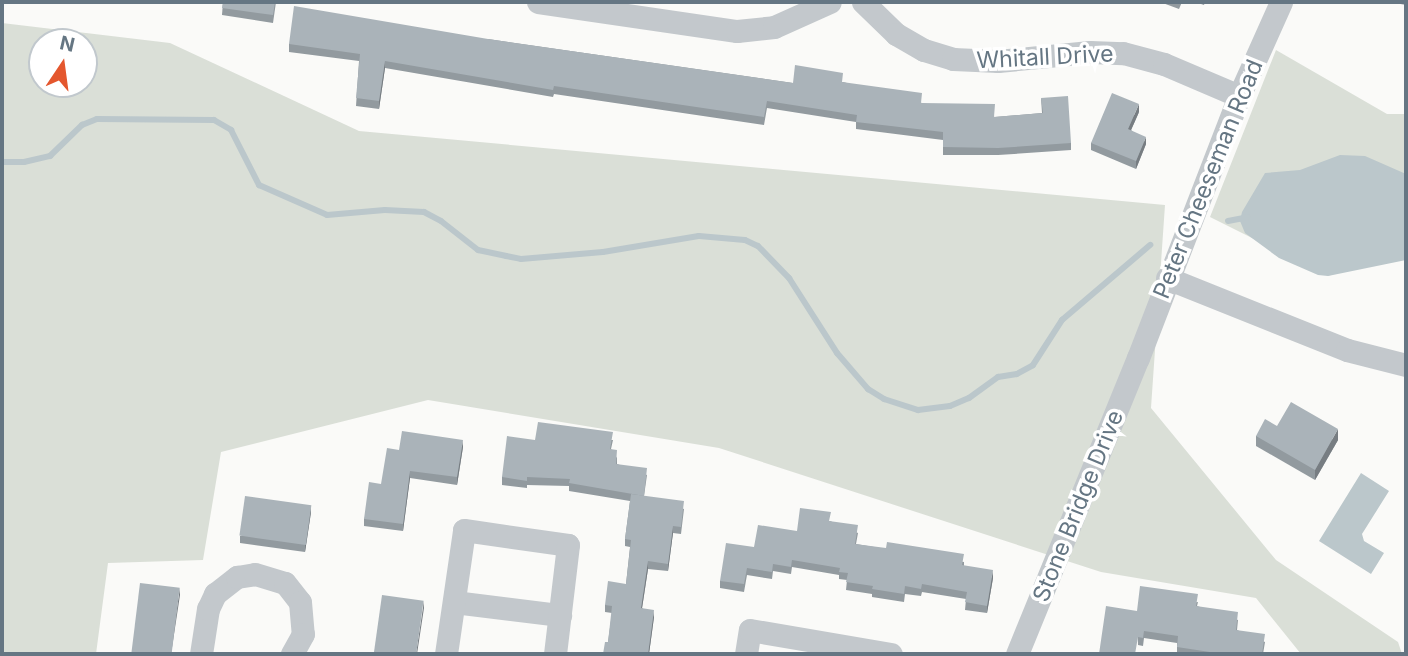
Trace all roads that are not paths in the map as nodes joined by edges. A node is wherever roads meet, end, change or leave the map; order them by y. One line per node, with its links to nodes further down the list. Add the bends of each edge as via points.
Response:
1 (538, 2): 2 (street, via 737,31 774,27)
2 (830, 2)
3 (863, 2): 5 (street, Whitall Drive, via 896,34 953,59 998,61 1122,53 1164,64)
4 (1280, 2): 5 (street, Peter Cheeseman Road)
5 (1239, 96): 6 (street, Peter Cheeseman Road)
6 (1167, 278): 7 (street, Peter Cheeseman Road); 8 (street, via 1323,341)
7 (1138, 358): 18 (street, Stone Bridge Drive)
8 (1406, 365)
9 (454, 602): 10 (street); 10 (street, via 464,530 568,545); 14 (street)
10 (560, 615): 15 (street)
11 (830, 649): 16 (street, via 750,631); 17 (street)
12 (201, 654): 13 (street, via 208,608 215,594 237,577 256,574 285,583 300,602 303,634)
13 (292, 654)
14 (446, 654)
15 (555, 654)
16 (746, 654)
17 (891, 654)
18 (1017, 654)

